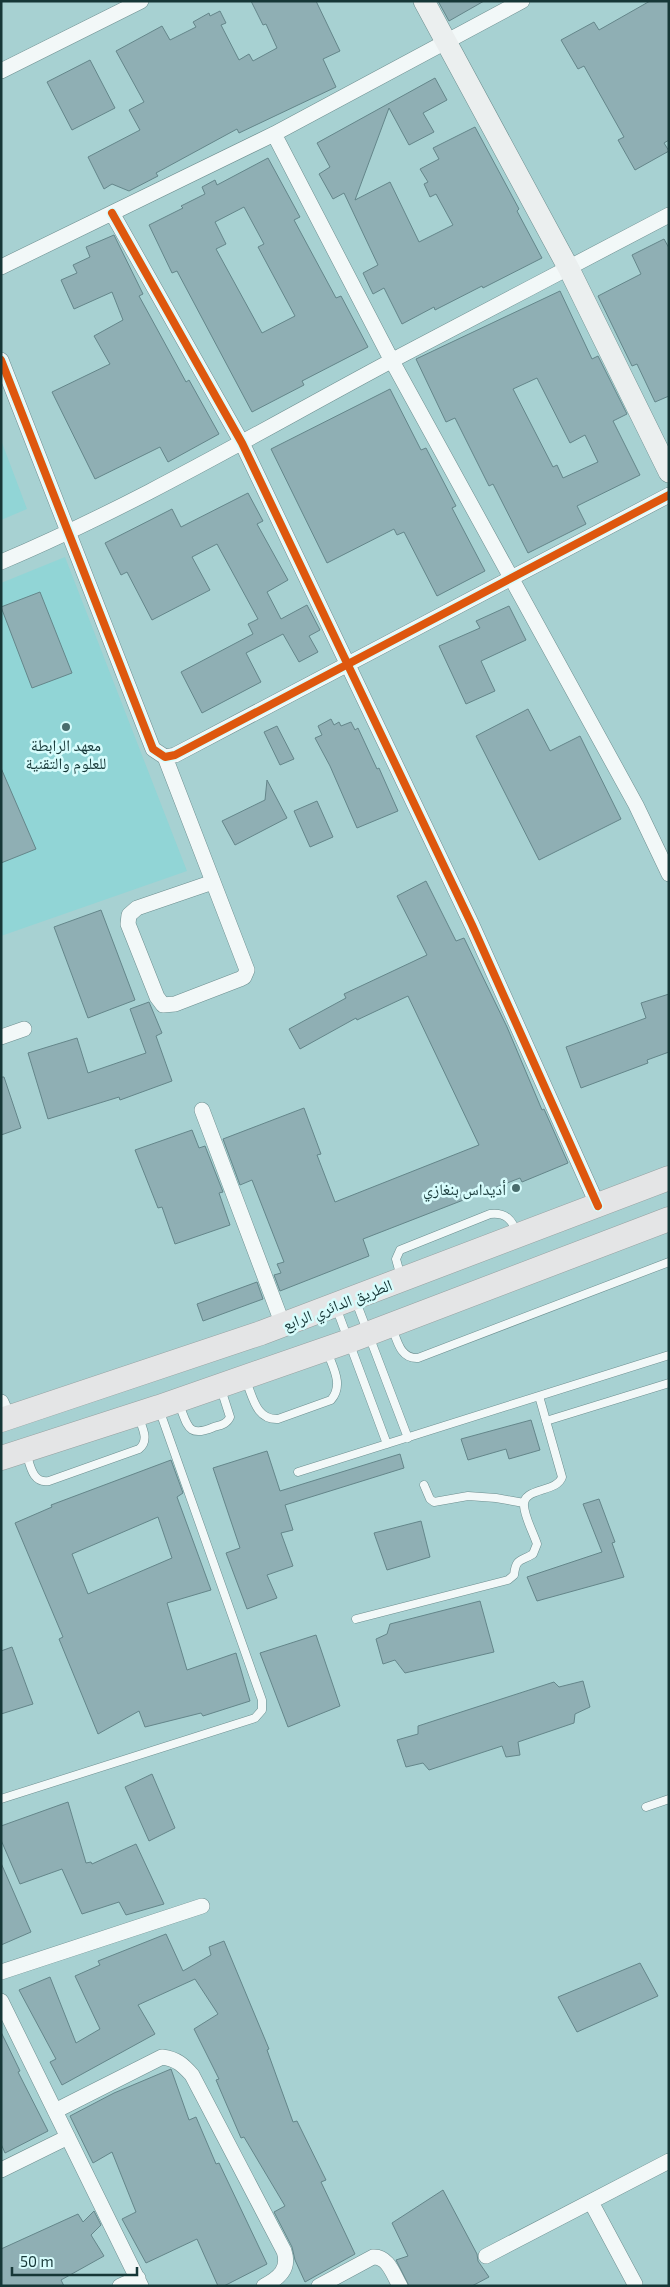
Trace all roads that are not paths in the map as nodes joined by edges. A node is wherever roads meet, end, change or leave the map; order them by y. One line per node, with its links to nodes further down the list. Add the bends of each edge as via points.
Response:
1 (141, 1): 5 (street)
2 (424, 1): 4 (main road)
3 (522, 1): 4 (street)
4 (446, 43): 6 (street); 10 (main road)
5 (1, 71)
6 (274, 134): 7 (street); 12 (street)
7 (112, 213): 9 (street); 13 (street)
8 (669, 215): 10 (street)
9 (1, 267)
10 (568, 269): 12 (street); 14 (main road)
11 (1, 360): 16 (street)
12 (392, 361): 13 (street); 18 (street)
13 (242, 443): 16 (street); 19 (street)
14 (669, 472)
15 (669, 496): 18 (street)
16 (69, 533): 17 (street); 20 (street, via 152,749)
17 (1, 562)
18 (513, 578): 19 (street); 21 (street, via 636,804)
19 (349, 664): 20 (street, via 175,755); 27 (street, via 472,925)
20 (165, 757): 22 (street)
21 (669, 874)
22 (213, 882): 22 (street, via 246,965 246,973 240,979 175,1004 163,1004 157,997 128,924 129,914 137,908)
23 (24, 1029): 24 (street)
24 (1, 1037)
25 (202, 1110): 31 (street)
26 (669, 1178): 27 (main road, الطريق الدائري الرابع)
27 (598, 1206): 30 (main road, الطريق الدائري الرابع)
28 (669, 1219): 32 (main road)
29 (669, 1262): 32 (lane, via 418,1358 402,1351)
30 (345, 1301): 31 (main road, الطريق الدائري الرابع); 33 (lane); 33 (lane)
31 (283, 1324): 41 (main road, الطريق الدائري الرابع)
32 (391, 1325): 33 (main road)
33 (359, 1337): 34 (main road); 43 (lane); 44 (lane)
34 (326, 1348): 36 (main road); 36 (lane, via 338,1383 335,1395 331,1400 278,1419 266,1417 257,1409)
35 (669, 1356): 39 (lane)
36 (244, 1377): 38 (main road)
37 (669, 1382): 42 (lane)
38 (219, 1386): 40 (main road); 40 (lane, via 230,1409 230,1417 226,1423 202,1432 189,1429)
39 (539, 1396): 42 (lane); 43 (lane)
40 (158, 1407): 45 (main road); 45 (lane, via 139,1449 49,1480 34,1476); 51 (lane, via 259,1690 262,1710 255,1718)
41 (3, 1413)
42 (546, 1421): 49 (lane, via 562,1477 557,1484 530,1494)
43 (408, 1438): 44 (lane)
44 (387, 1444): 47 (lane)
45 (26, 1450): 46 (main road)
46 (1, 1458)
47 (298, 1472)
48 (424, 1485): 49 (lane, via 434,1502 468,1496)
49 (524, 1503): 50 (lane, via 537,1547 533,1554 518,1562 511,1578)
50 (356, 1619)
51 (1, 1798)
52 (669, 1800): 53 (lane)
53 (646, 1807)
54 (202, 1906): 55 (street)
55 (1, 1972)
56 (1, 2001): 57 (street)
57 (55, 2111): 58 (street); 65 (street, via 162,2057 174,2058 182,2064 192,2075 287,2258 285,2270)
58 (68, 2137): 60 (street); 63 (street)
59 (669, 2161): 61 (street)
60 (1, 2170)
61 (591, 2202): 62 (street); 64 (street)
62 (486, 2256)
63 (140, 2282): 66 (street)
64 (635, 2284)
65 (267, 2285)
66 (120, 2286)
67 (319, 2286): 68 (street, via 379,2256)
68 (400, 2286)

